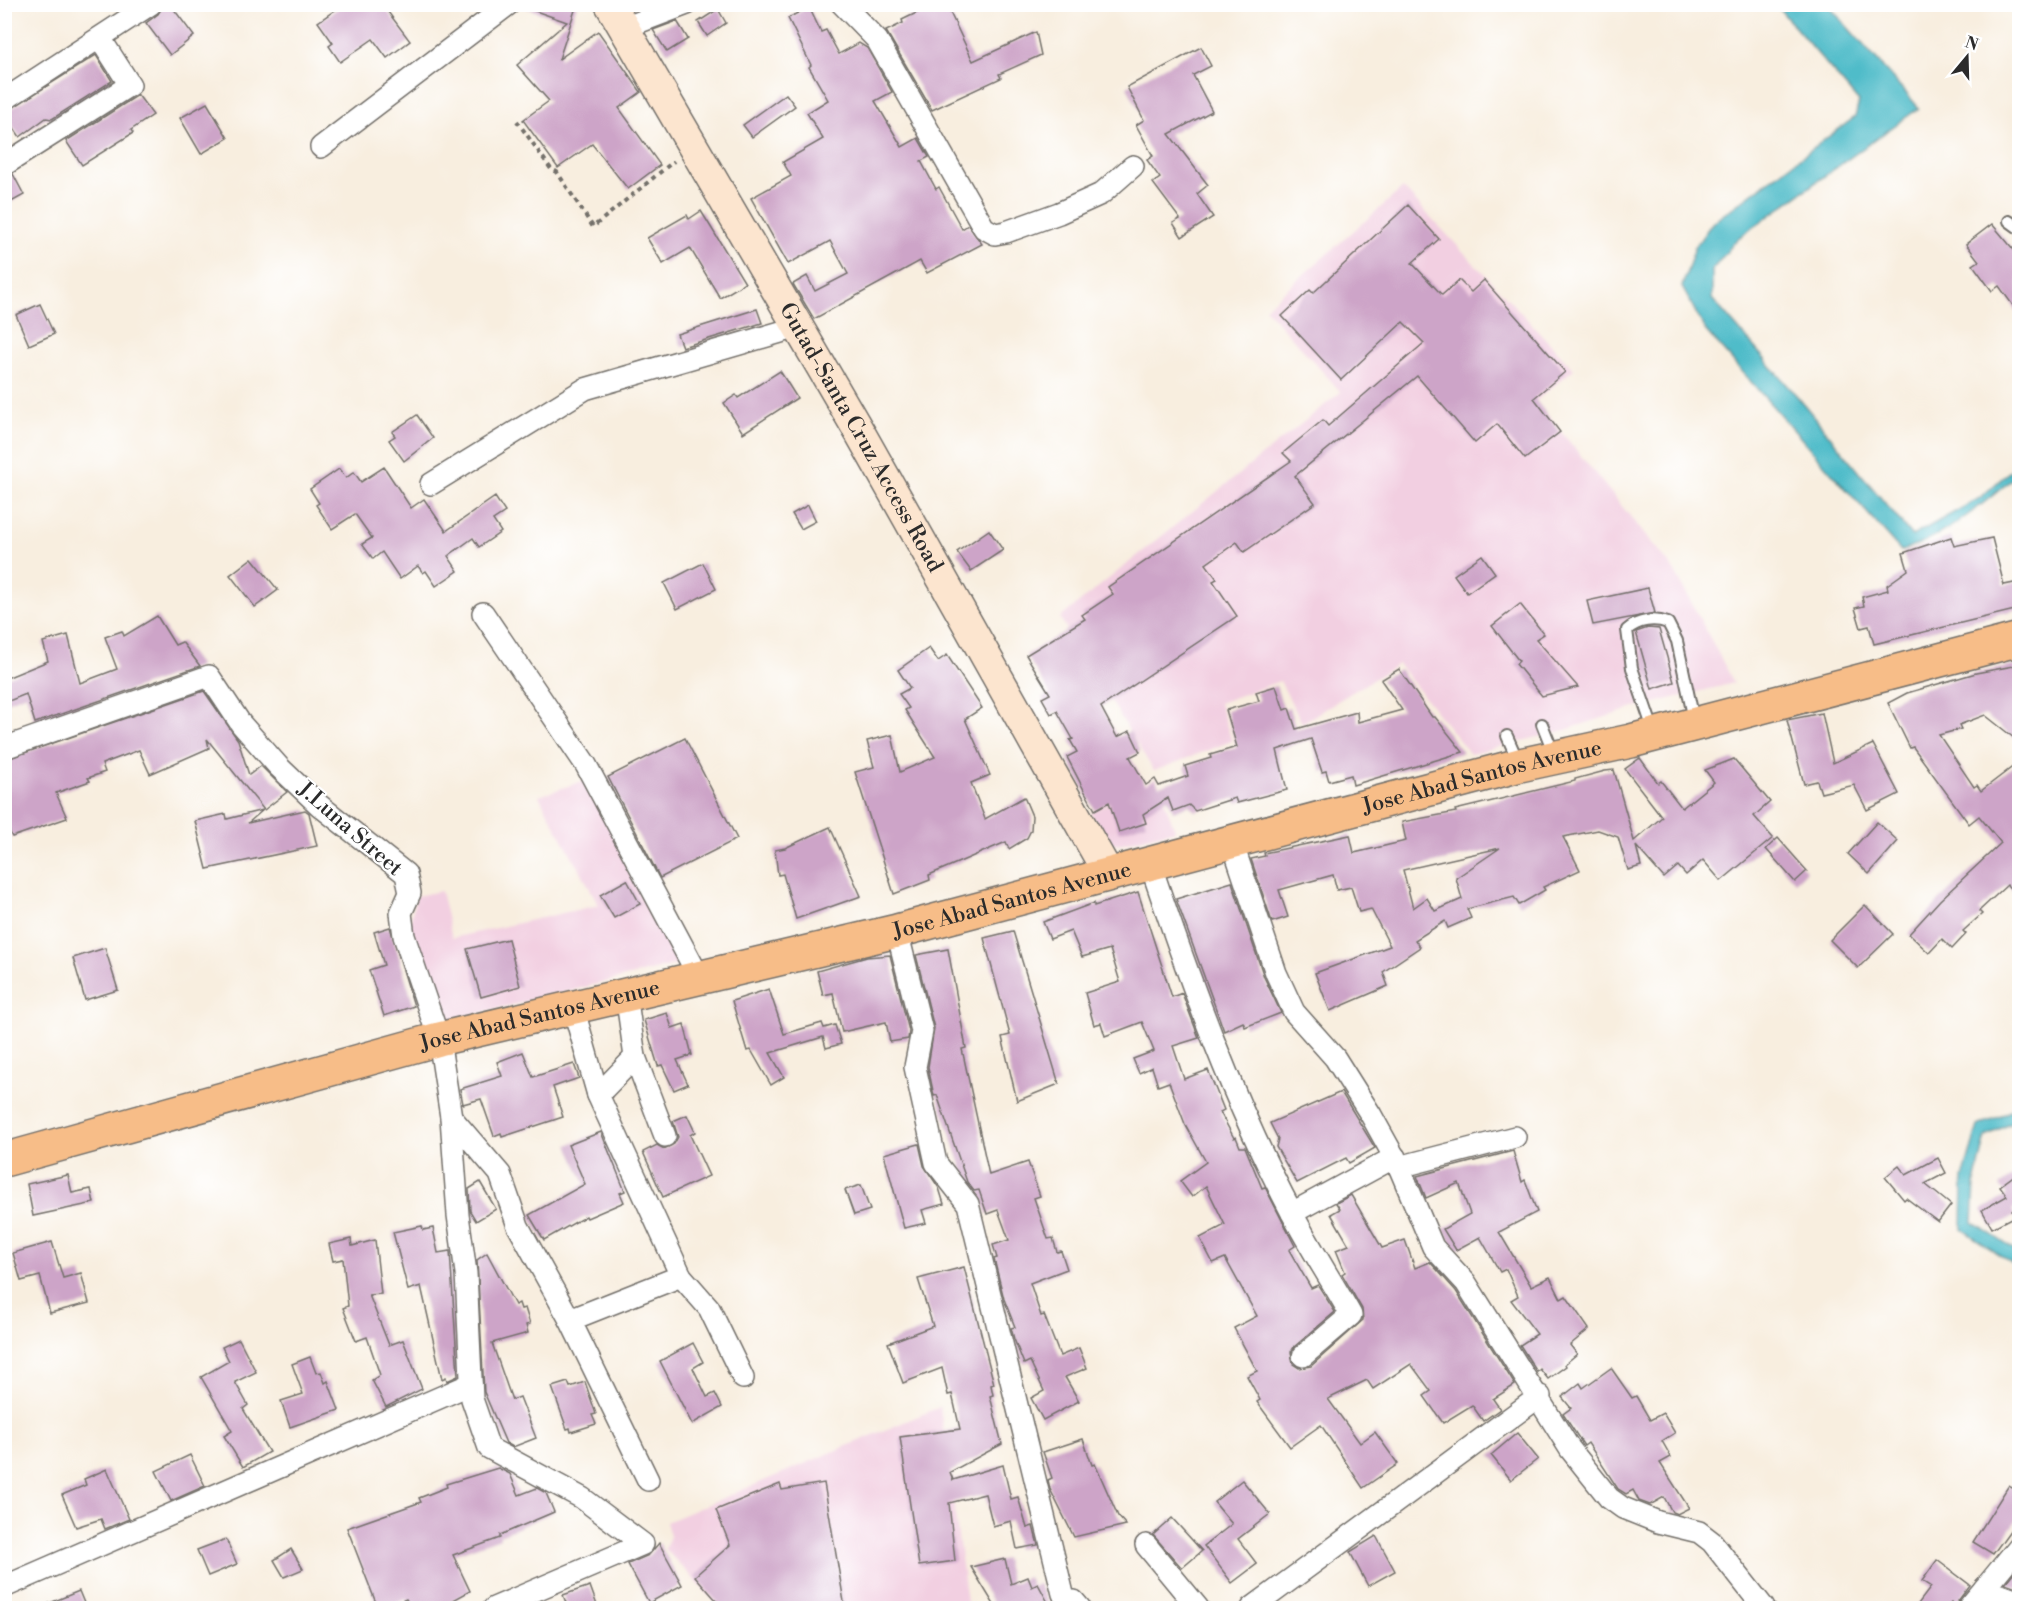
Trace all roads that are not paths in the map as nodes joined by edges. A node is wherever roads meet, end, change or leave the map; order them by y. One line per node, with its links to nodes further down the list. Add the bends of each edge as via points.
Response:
1 (151, 4): 6 (street)
2 (508, 4): 8 (street)
3 (687, 4): 5 (street)
4 (842, 4): 10 (street, via 877,40 984,228 995,234 1006,232 1059,213 1101,194)
5 (617, 16): 13 (main road, Gutad-Santa Cruz Access Road)
6 (100, 38): 7 (street); 9 (street, via 130,85)
7 (4, 99)
8 (321, 147)
9 (4, 165)
10 (1133, 166)
11 (2008, 221): 12 (lane)
12 (2019, 229)
13 (798, 327): 14 (street, via 585,389); 24 (main road, Gutad-Santa Cruz Access Road)
14 (431, 484)
15 (483, 613): 26 (street, via 586,765)
16 (2019, 639): 18 (main road, Jose Abad Santos Avenue)
17 (1542, 724): 21 (lane)
18 (1695, 724): 19 (main road, Jose Abad Santos Avenue); 19 (lane, via 1677,641 1668,623 1658,619 1634,624 1627,630 1632,668)
19 (1655, 735): 21 (main road, Jose Abad Santos Avenue)
20 (4, 748): 29 (street, J.Luna Street, via 209,676 241,724 279,767 319,805 406,874 410,893 401,913 404,936)
21 (1555, 757): 22 (main road, Jose Abad Santos Avenue, via 1513,751)
22 (1232, 842): 23 (main road, Jose Abad Santos Avenue); 36 (street, via 1276,973 1294,1012 1335,1058)
23 (1150, 863): 24 (main road, Jose Abad Santos Avenue); 37 (street, via 1202,1011)
24 (1108, 873): 25 (main road, Jose Abad Santos Avenue)
25 (897, 931): 26 (main road, Jose Abad Santos Avenue); 49 (street, via 922,1031 915,1067 936,1163 968,1204)
26 (699, 977): 27 (main road, Jose Abad Santos Avenue)
27 (626, 994): 28 (main road, Jose Abad Santos Avenue); 30 (street)
28 (573, 1007): 29 (main road, Jose Abad Santos Avenue); 31 (street)
29 (439, 1039): 32 (street, J.Luna Street); 35 (main road, Jose Abad Santos Avenue)
30 (635, 1057): 31 (street); 33 (street)
31 (598, 1095): 38 (street)
32 (451, 1117): 39 (street, via 500,1174 518,1226); 42 (street, J.Luna Street, via 466,1273)
33 (665, 1136)
34 (1515, 1137): 36 (street)
35 (4, 1160)
36 (1397, 1162): 37 (street); 43 (street, via 1433,1247 1466,1283)
37 (1292, 1213): 40 (street, via 1352,1315)
38 (681, 1276): 39 (street); 41 (street, via 709,1308)
39 (570, 1320): 44 (street)
40 (1303, 1356)
41 (743, 1378)
42 (471, 1384): 47 (street); 51 (street, J.Luna Street, via 472,1399 489,1448 582,1498 643,1544)
43 (1540, 1396): 53 (street); 54 (street, via 1570,1449 1609,1497 1623,1508 1658,1522 1699,1532 1736,1570)
44 (648, 1480)
45 (1146, 1545): 52 (street)
46 (2019, 1545): 48 (street)
47 (4, 1587)
48 (1984, 1589): 50 (street); 55 (street)
49 (1072, 1601)
50 (2019, 1602)
51 (494, 1608)
52 (1198, 1608)
53 (1252, 1608)
54 (1764, 1608)
55 (1968, 1608)

